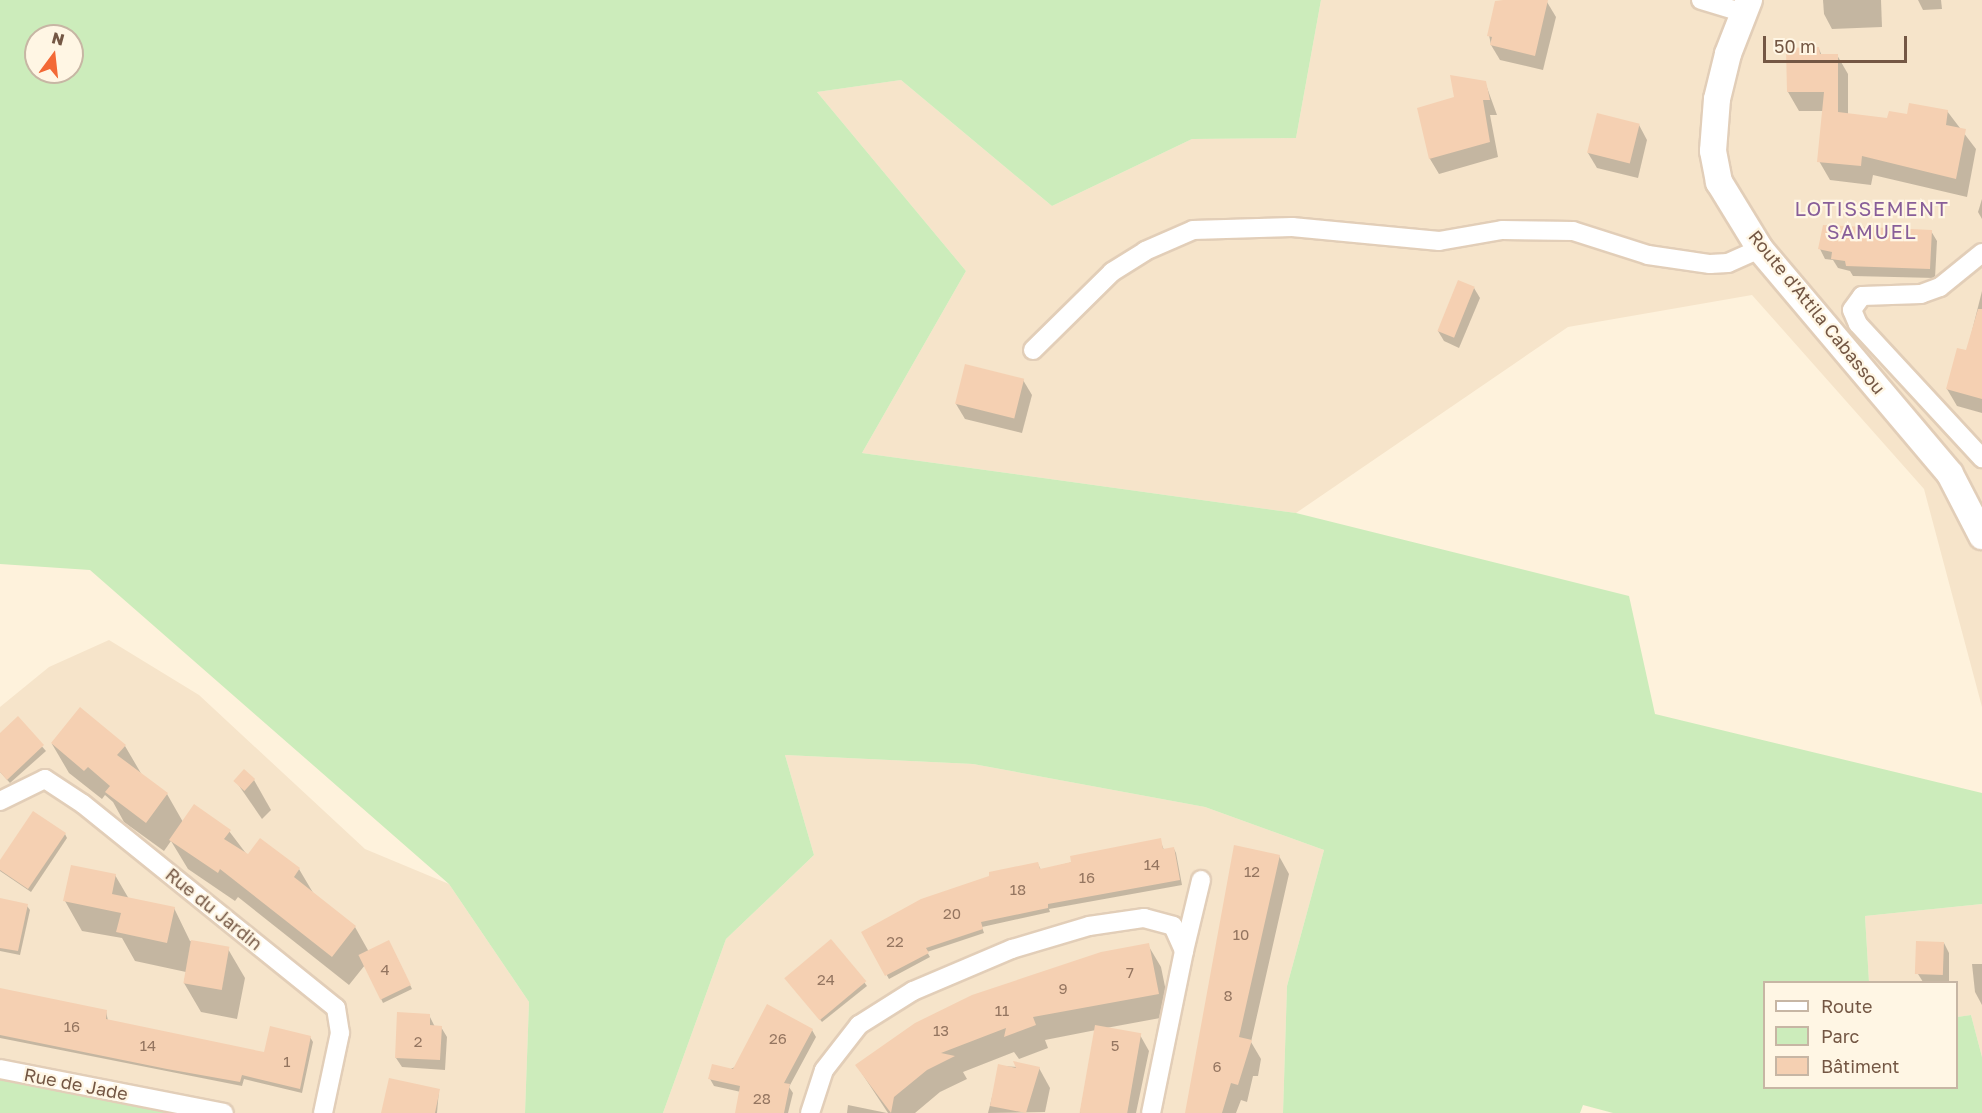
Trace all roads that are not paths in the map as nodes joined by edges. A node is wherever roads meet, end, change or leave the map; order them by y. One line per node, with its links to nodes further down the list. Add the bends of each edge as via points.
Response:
1 (1701, 0): 2 (street)
2 (1747, 6): 3 (main road, Route d'Attila Cabassou, via 1717,99 1713,151 1719,182)
3 (1760, 249): 5 (street, via 1728,263 1710,264 1648,255 1573,231 1502,230 1439,241 1292,227 1193,230 1145,251 1112,272); 7 (main road, Route d'Attila Cabassou, via 1950,474)
4 (1982, 253): 6 (street, via 1940,287 1922,294 1862,296 1852,310 1858,324)
5 (1033, 350)
6 (1982, 457)
7 (1982, 536)
8 (0, 801): 13 (street, Rue du Jardin, via 45,779 83,804 336,1008 340,1033)
9 (1201, 880): 10 (street)
10 (1184, 951): 14 (street, via 1173,926 1133,919 1089,926 1012,949 913,991 859,1025 824,1070); 15 (street)
11 (0, 1070): 12 (street, Rue de Jade)
12 (224, 1113)
13 (324, 1113)
14 (810, 1113)
15 (1151, 1113)

